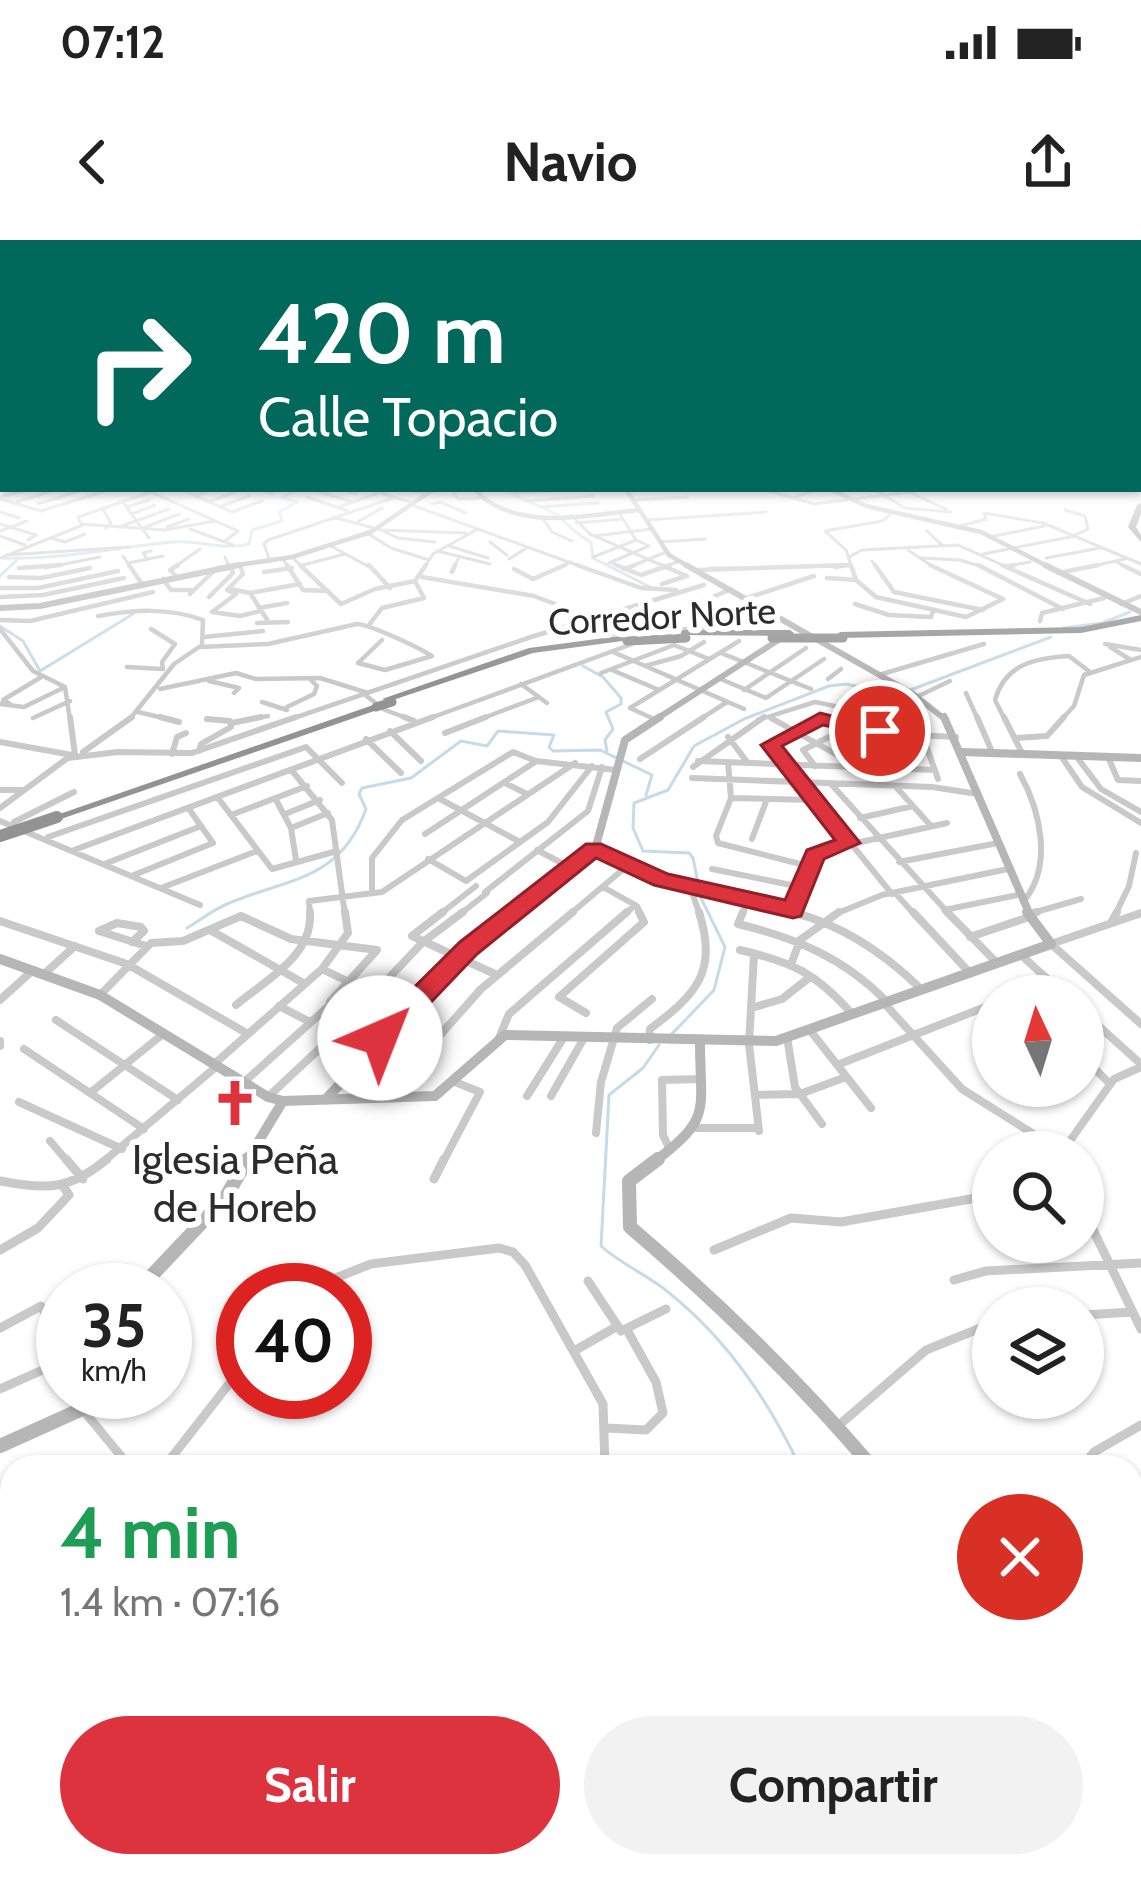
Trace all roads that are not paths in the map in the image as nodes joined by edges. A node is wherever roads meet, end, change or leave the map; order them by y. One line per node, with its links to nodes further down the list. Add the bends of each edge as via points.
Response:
1 (24, 522): 29 (street)
2 (111, 522): 30 (street)
3 (134, 522): 43 (street)
4 (137, 522): 32 (street)
5 (158, 522): 32 (street)
6 (181, 522): 34 (street)
7 (211, 522): 33 (street)
8 (219, 522): 26 (street)
9 (317, 522): 93 (street, via 268,540)
10 (350, 522): 24 (street)
11 (358, 522): 24 (street)
12 (385, 522): 38 (street)
13 (465, 522): 31 (street)
14 (546, 522): 53 (street)
15 (585, 522): 23 (street)
16 (624, 522): 39 (street)
17 (647, 522): 36 (street)
18 (874, 522): 96 (street, via 825,531)
19 (937, 522): 27 (street)
20 (973, 522): 27 (street)
21 (1033, 522): 28 (street)
22 (1087, 522): 46 (street)
23 (576, 523): 45 (street)
24 (355, 524): 38 (street)
25 (82, 525): 30 (street); 47 (street)
26 (228, 526): 35 (street); 52 (street, via 238,532)
27 (960, 526): 48 (street)
28 (1045, 526): 46 (street); 48 (street)
29 (10, 528): 37 (street); 57 (street, via 36,535)
30 (106, 528): 43 (street)
31 (482, 528): 41 (street); 44 (street)
32 (142, 529): 34 (street); 43 (street); 49 (street)
33 (190, 529): 34 (street); 52 (street)
34 (164, 530): 54 (street)
35 (220, 530)
36 (652, 530): 39 (street); 56 (street)
37 (0, 531): 57 (street)
38 (374, 531): 41 (street); 55 (street); 59 (street); 91 (street)
39 (631, 531): 45 (street); 51 (street)
40 (927, 531): 63 (street)
41 (466, 533): 60 (street)
42 (85, 534): 47 (street, via 65,542)
43 (118, 535)
44 (504, 536): 61 (street); 61 (street, via 490,542 508,557)
45 (594, 536): 62 (street)
46 (1075, 536): 65 (street); 66 (street)
47 (50, 537): 57 (street)
48 (990, 537): 65 (street)
49 (149, 538)
50 (705, 539): 56 (street)
51 (635, 540): 62 (street); 72 (street, via 650,546)
52 (225, 541): 58 (street)
53 (572, 541)
54 (175, 542)
55 (435, 542)
56 (659, 542): 71 (street)
57 (25, 544): 73 (street)
58 (233, 545)
59 (331, 546): 74 (street); 83 (street)
60 (447, 546): 70 (street); 86 (street, via 489,561)
61 (530, 546): 94 (street)
62 (618, 546): 72 (street); 78 (street)
63 (943, 546): 68 (street); 75 (street)
64 (129, 548): 73 (street)
65 (1011, 548): 75 (street); 117 (street)
66 (1102, 548): 84 (street); 88 (street)
67 (200, 549): 121 (street, via 170,570)
68 (908, 550): 87 (street); 96 (street, via 862,550)
69 (151, 551): 85 (street, via 143,553)
70 (437, 551): 86 (street); 91 (street)
71 (666, 552): 92 (street); 95 (street)
72 (632, 553): 92 (street); 112 (street, via 608,563)
73 (4, 554)
74 (347, 554): 104 (street); 140 (street)
75 (980, 554): 106 (street)
76 (123, 556): 100 (street)
77 (163, 556): 85 (street)
78 (593, 556)
79 (100, 557): 90 (street)
80 (110, 557): 114 (street)
81 (225, 557): 102 (street)
82 (53, 558): 103 (street)
83 (287, 558): 93 (street); 104 (street); 110 (street)
84 (1046, 558)
85 (147, 559): 100 (street)
86 (458, 559): 116 (street)
87 (920, 559): 160 (street, via 952,555 977,563); 164 (street, via 1003,598)
88 (1127, 559): 99 (street); 101 (street)
89 (28, 560): 107 (street)
90 (87, 560): 103 (street); 108 (street)
91 (429, 560): 128 (street)
92 (648, 560): 105 (street); 112 (street)
93 (270, 561): 102 (street)
94 (572, 561): 111 (street, via 533,579); 125 (street, via 651,590)
95 (680, 561): 105 (street); 113 (street)
96 (849, 561): 113 (street, via 790,572); 129 (street)
97 (872, 561): 164 (street, via 893,592)
98 (1030, 562): 106 (street)
99 (1115, 562): 117 (street); 119 (street)
100 (128, 563): 130 (street)
101 (1141, 564)
102 (236, 565): 109 (street); 139 (street, via 243,574); 150 (street)
103 (57, 566): 107 (street); 118 (street)
104 (303, 566): 110 (street); 144 (street)
105 (666, 566): 112 (street, via 641,575); 134 (street, via 687,576)
106 (1008, 566): 157 (street)
107 (20, 568): 123 (street, via 9,578)
108 (89, 568): 118 (street); 120 (street)
109 (218, 568): 121 (street); 127 (street, via 192,592 174,592)
110 (289, 568): 115 (street); 133 (street)
111 (514, 569)
112 (624, 569)
113 (695, 570): 125 (street)
114 (118, 571): 120 (street); 124 (street)
115 (264, 572)
116 (452, 572)
117 (1058, 573): 152 (street)
118 (59, 574): 123 (street); 131 (street)
119 (1141, 574)
120 (94, 576): 131 (street); 132 (street)
121 (176, 576): 127 (street)
122 (814, 576): 151 (street)
123 (26, 578): 138 (street)
124 (124, 578): 132 (street); 136 (street)
125 (711, 578): 141 (street)
126 (827, 578): 129 (street)
127 (163, 579): 130 (street)
128 (418, 579): 140 (street); 173 (street, via 424,598 382,608); 174 (street, via 534,596)
129 (856, 580): 148 (street)
130 (146, 583): 136 (street); 146 (street)
131 (59, 584): 138 (street); 143 (street)
132 (99, 584): 143 (street); 145 (street)
133 (300, 584): 144 (street, via 309,593); 147 (street)
134 (662, 584)
135 (704, 585): 174 (street)
136 (130, 586): 142 (street)
137 (0, 588): 138 (street)
138 (16, 588): 155 (street)
139 (228, 588): 147 (street); 163 (street, via 236,594 212,612)
140 (390, 588): 144 (street, via 341,604)
141 (730, 589): 151 (street); 177 (street, via 700,599 703,628)
142 (115, 590): 145 (street); 153 (street)
143 (63, 591): 155 (street)
144 (328, 591)
145 (104, 592): 154 (street)
146 (153, 592): 153 (street); 162 (street)
147 (250, 593): 163 (street)
148 (874, 596): 165 (street); 165 (street, via 855,604 905,617)
149 (1141, 596): 158 (street)
150 (209, 597)
151 (748, 598): 178 (street)
152 (1104, 598): 157 (street); 158 (street)
153 (121, 599): 161 (street)
154 (67, 601): 159 (street); 161 (street)
155 (2, 602): 159 (street)
156 (287, 603): 163 (street)
157 (1090, 604): 160 (street)
158 (1120, 604): 167 (street)
159 (10, 608): 170 (street)
160 (1063, 609): 169 (street, via 1042,613)
161 (74, 610): 170 (street)
162 (136, 610): 166 (street); 180 (street, via 199,618)
163 (260, 610): 168 (street)
164 (985, 610): 165 (street, via 971,617)
165 (933, 611)
166 (98, 616)
167 (1140, 616): 182 (highway, Corredor Norte, bridge, via 1083,632)
168 (268, 621): 171 (street); 172 (street)
169 (1040, 621)
170 (0, 622): 207 (street)
171 (288, 622)
172 (257, 623)
173 (369, 625): 183 (street); 187 (street, via 276,643)
174 (580, 625): 177 (street, via 590,635); 227 (street, via 530,637)
175 (151, 629): 202 (street, via 175,644 162,662)
176 (263, 631): 180 (street)
177 (661, 632): 190 (street)
178 (795, 634): 179 (highway); 182 (street); 206 (street)
179 (685, 635): 181 (highway, Corredor Norte, bridge); 182 (highway, Corredor Norte)
180 (204, 637): 187 (street)
181 (627, 638): 227 (highway, Corredor Norte, via 535,652); 227 (highway, Corredor Norte, via 532,650)
182 (773, 638): 197 (street)
183 (382, 640): 183 (street, via 358,663 385,670 432,656)
184 (739, 641): 192 (street)
185 (704, 642): 191 (street)
186 (984, 644): 206 (street)
187 (201, 646): 202 (street)
188 (806, 649): 204 (street)
189 (1138, 649): 196 (street); 196 (street, via 1108,646)
190 (611, 651): 195 (street); 215 (street)
191 (689, 651): 194 (street); 195 (street, via 674,646); 198 (street)
192 (721, 653): 194 (street); 197 (street)
193 (824, 659): 213 (street)
194 (710, 660): 211 (street)
195 (633, 661): 198 (street); 200 (street)
196 (1132, 661): 203 (street)
197 (743, 662): 204 (street); 209 (street)
198 (645, 666): 211 (street)
199 (128, 667): 202 (street)
200 (610, 670): 205 (street); 221 (street)
201 (841, 670): 212 (street)
202 (165, 672): 217 (street)
203 (1090, 672): 258 (street, via 1047,736); 258 (street, via 1066,655 1016,667 994,696)
204 (770, 673): 213 (street); 220 (street)
205 (601, 674)
206 (882, 674): 225 (street)
207 (43, 676): 216 (street); 234 (street, via 4,698)
208 (309, 678): 210 (street, via 236,673); 227 (street); 235 (street, via 314,694)
209 (718, 678): 218 (street); 220 (street)
210 (202, 680): 217 (street); 222 (street, via 239,688)
211 (678, 680): 218 (street); 221 (street)
212 (828, 680)
213 (791, 681): 219 (street); 220 (street, via 766,698)
214 (950, 681): 225 (street)
215 (521, 684): 226 (street); 247 (street)
216 (65, 687): 228 (street); 234 (street)
217 (158, 689): 238 (street)
218 (700, 689): 229 (street); 244 (street)
219 (811, 689)
220 (744, 690)
221 (659, 691): 244 (street, via 630,708)
222 (234, 693)
223 (966, 693): 266 (street)
224 (851, 694): 231 (street)
225 (913, 696): 231 (street); 255 (street); 257 (street, via 946,719)
226 (539, 697): 232 (street); 253 (street)
227 (377, 700): 245 (street); 247 (street); 332 (highway, Corredor Norte, bridge)
228 (70, 701): 241 (street); 269 (street)
229 (728, 701): 236 (street); 274 (street)
230 (262, 702): 235 (street)
231 (883, 702): 240 (street)
232 (547, 703)
233 (0, 704): 234 (street)
234 (23, 706)
235 (287, 707): 245 (street)
236 (744, 709)
237 (861, 710): 240 (street); 242 (street, via 805,702); 249 (street)
238 (138, 712): 246 (street); 269 (street, via 115,736)
239 (268, 716): 248 (street)
240 (888, 717): 254 (street)
241 (34, 718)
242 (769, 718): 250 (street); 256 (street)
243 (207, 719): 248 (street)
244 (654, 719): 279 (street, via 625,740)
245 (289, 720): 263 (street)
246 (179, 722)
247 (415, 722): 251 (street)
248 (232, 723): 263 (street)
249 (854, 725): 250 (street, via 820,718); 254 (street); 262 (street)
250 (793, 730): 261 (street); 282 (street, via 771,745)
251 (390, 731): 259 (street); 276 (street)
252 (186, 734): 265 (street)
253 (445, 734)
254 (894, 734): 255 (street); 286 (street)
255 (923, 736): 257 (street); 287 (street)
256 (728, 737): 280 (street, via 696,764); 281 (street)
257 (956, 737): 264 (street)
258 (1015, 738): 268 (street)
259 (366, 740): 275 (street); 289 (street)
260 (0, 742): 269 (street)
261 (817, 742): 262 (street, via 829,736); 267 (street, via 837,755); 284 (street, via 803,750)
262 (844, 743): 285 (street, via 866,746)
263 (199, 751): 265 (street)
264 (962, 752): 266 (street); 305 (street)
265 (172, 754): 269 (street)
266 (993, 754): 268 (street)
267 (826, 755)
268 (1023, 755): 270 (street)
269 (72, 756): 302 (street)
270 (1061, 756): 271 (street); 317 (street, via 1082,787)
271 (1076, 756): 272 (street); 317 (street)
272 (1108, 757): 273 (street); 294 (street, via 1118,780)
273 (1141, 758)
274 (640, 759)
275 (319, 760): 288 (street); 296 (street); 334 (street, via 306,747)
276 (421, 761)
277 (536, 761): 278 (street); 297 (street); 309 (street, via 513,752)
278 (575, 763): 283 (street); 304 (street)
279 (618, 763): 283 (street); 340 (street)
280 (728, 763): 281 (street); 293 (street)
281 (748, 763): 282 (street)
282 (782, 764): 284 (street); 295 (street)
283 (597, 766): 337 (street); 343 (street, via 588,812)
284 (815, 766): 285 (street)
285 (874, 768): 286 (street)
286 (904, 769): 287 (street)
287 (935, 770): 292 (street)
288 (293, 772): 299 (street); 307 (street)
289 (401, 773)
290 (1020, 774): 365 (street, via 1036,799 1039,867 1032,894)
291 (692, 778): 293 (street)
292 (938, 779)
293 (730, 780): 295 (street); 310 (street)
294 (1141, 781)
295 (797, 782): 298 (street); 314 (street)
296 (342, 783)
297 (505, 783): 304 (street); 319 (street)
298 (830, 783): 300 (street); 313 (street)
299 (307, 786): 308 (street); 312 (street)
300 (895, 786): 305 (street); 315 (street)
301 (0, 790): 302 (street)
302 (23, 790): 316 (street)
303 (74, 792): 332 (street)
304 (527, 794): 328 (street)
305 (978, 794): 339 (street)
306 (1141, 796): 317 (street)
307 (218, 798): 318 (street); 323 (street)
308 (275, 798): 322 (street); 323 (street)
309 (439, 798): 319 (street); 362 (street, via 402,820 372,858)
310 (731, 798): 311 (street); 351 (street, via 718,843)
311 (766, 799): 314 (street); 335 (street)
312 (320, 800): 321 (street); 322 (street)
313 (846, 802): 314 (street); 324 (street)
314 (815, 803): 338 (street)
315 (913, 806): 324 (street); 330 (street)
316 (0, 808)
317 (1127, 808): 320 (street); 327 (street)
318 (188, 809): 329 (street); 341 (street)
319 (462, 811): 328 (street); 333 (street)
320 (1141, 812)
321 (329, 813): 331 (street); 345 (street)
322 (285, 814): 331 (street)
323 (231, 815): 342 (street)
324 (860, 818): 336 (street)
325 (0, 820): 332 (street)
326 (947, 823): 330 (street)
327 (1141, 823)
328 (485, 824): 337 (street); 346 (street)
329 (200, 826): 348 (street); 355 (street, via 213,843)
330 (931, 826): 336 (street)
331 (291, 828): 349 (street, via 299,859)
332 (4, 830): 334 (street)
333 (425, 834)
334 (47, 837): 341 (street)
335 (752, 838)
336 (876, 838): 338 (street); 347 (street)
337 (520, 842): 346 (street, via 466,881)
338 (849, 843): 351 (street, via 820,851); 363 (street)
339 (998, 843): 347 (street); 354 (street)
340 (593, 849): 350 (street); 352 (street)
341 (74, 850): 348 (street)
342 (257, 850): 349 (street, via 272,869); 360 (street)
343 (537, 850): 352 (street); 382 (street)
344 (1136, 853): 375 (street)
345 (337, 855): 349 (street); 364 (street)
346 (428, 859): 362 (street)
347 (898, 862): 361 (street)
348 (105, 864): 355 (street)
349 (284, 865)
350 (627, 866): 357 (street); 358 (street)
351 (808, 866): 359 (street)
352 (571, 868): 390 (street)
353 (712, 868): 359 (street)
354 (1008, 869): 361 (street); 365 (street)
355 (133, 876): 360 (street)
356 (476, 886): 382 (street, via 418,928 412,936)
357 (692, 886): 367 (street); 430 (street, via 706,926 707,969 685,1003 650,1029)
358 (602, 887): 369 (street); 399 (street)
359 (801, 887): 370 (street)
360 (160, 888): 368 (street)
361 (923, 888): 363 (street); 371 (street)
362 (372, 893): 364 (street)
363 (894, 894): 374 (street); 398 (street)
364 (343, 895): 380 (street, via 308,902); 383 (street)
365 (1020, 899): 371 (street); 373 (street)
366 (1081, 899): 373 (street)
367 (748, 900): 370 (street); 379 (street, via 738,924)
368 (200, 905)
369 (635, 905): 414 (street, via 644,922 559,997); 428 (street, via 509,1014)
370 (793, 910): 374 (street)
371 (944, 910): 378 (street)
372 (1141, 913): 375 (street)
373 (1028, 916): 378 (street); 384 (street)
374 (820, 919): 379 (street); 405 (street, via 890,959)
375 (1112, 921): 384 (street)
376 (2, 924): 385 (street)
377 (210, 930): 380 (street, via 242,916); 386 (street); 395 (street)
378 (970, 937): 394 (street)
379 (803, 940): 392 (street); 409 (street, via 862,973)
380 (308, 941): 383 (street); 395 (street)
381 (133, 942): 381 (street, via 116,936 99,931 117,923 141,927); 386 (street)
382 (423, 942): 390 (street); 403 (street)
383 (344, 944): 396 (street); 402 (street, via 376,950)
384 (1052, 944): 389 (street); 419 (street)
385 (75, 946): 393 (street); 397 (street)
386 (146, 946): 393 (street)
387 (740, 950): 388 (street)
388 (754, 954): 392 (street); 412 (street)
389 (1022, 955): 394 (street); 400 (street)
390 (458, 958): 399 (street); 451 (street)
391 (0, 959): 397 (street)
392 (793, 962): 401 (street)
393 (127, 964): 406 (street); 423 (street)
394 (997, 964): 398 (street)
395 (280, 969): 404 (street); 410 (street)
396 (322, 969): 402 (street); 404 (street)
397 (38, 973): 406 (street); 408 (street)
398 (970, 973): 405 (street)
399 (497, 975): 452 (street)
400 (1044, 975)
401 (810, 977): 412 (street, via 782,999); 415 (street)
402 (351, 982): 417 (street)
403 (384, 983)
404 (305, 984): 411 (street)
405 (921, 989): 409 (street)
406 (100, 995): 422 (street)
407 (652, 999): 429 (street, via 617,1028)
408 (0, 1000)
409 (885, 1002): 415 (street); 424 (street)
410 (236, 1005)
411 (279, 1006): 417 (street); 423 (street)
412 (751, 1008): 432 (street)
413 (972, 1012): 424 (street)
414 (586, 1013)
415 (852, 1014): 420 (street)
416 (56, 1020): 434 (street)
417 (310, 1023): 442 (street)
418 (347, 1023): 447 (street)
419 (1141, 1024)
420 (809, 1029): 427 (street); 435 (street)
421 (1104, 1031): 436 (street)
422 (163, 1034): 434 (street); 437 (street)
423 (248, 1034): 437 (street)
424 (913, 1035): 435 (street); 459 (street, via 962,1090)
425 (565, 1036): 426 (street); 428 (street); 448 (street)
426 (585, 1037): 429 (street); 449 (street)
427 (787, 1037): 432 (street); 445 (street)
428 (500, 1038): 441 (street)
429 (615, 1039): 430 (street); 461 (street)
430 (652, 1040): 431 (street)
431 (700, 1042): 432 (street); 440 (street)
432 (749, 1044): 446 (street)
433 (24, 1049): 444 (street)
434 (126, 1065): 444 (street); 450 (street)
435 (837, 1065): 438 (street)
436 (1141, 1065): 443 (street)
437 (214, 1066): 442 (street); 450 (street)
438 (846, 1076): 445 (street); 455 (street)
439 (1104, 1078): 443 (street)
440 (701, 1079): 457 (street); 464 (street, via 662,1080)
441 (455, 1082): 452 (street, via 424,1099); 466 (street, via 480,1092)
442 (244, 1083): 447 (street)
443 (1110, 1084): 460 (street)
444 (90, 1093): 458 (street)
445 (800, 1094): 446 (street); 456 (street)
446 (755, 1095): 457 (street, via 759,1130)
447 (268, 1096): 453 (street)
448 (527, 1096)
449 (551, 1096)
450 (178, 1100): 458 (street)
451 (325, 1100): 452 (street); 453 (street)
452 (385, 1100)
453 (283, 1101): 473 (street, via 225,1198)
454 (19, 1102): 463 (street)
455 (871, 1108)
456 (822, 1124)
457 (697, 1128): 464 (street)
458 (145, 1129): 463 (street)
459 (1027, 1131)
460 (1076, 1131)
461 (596, 1132)
462 (50, 1141): 465 (street)
463 (122, 1149): 465 (street)
464 (670, 1150): 495 (street, via 628,1181 630,1227 730,1313)
465 (83, 1179): 468 (street)
466 (434, 1179)
467 (0, 1181): 468 (street)
468 (63, 1186): 471 (street, via 70,1195 38,1228)
469 (972, 1199): 472 (street, via 841,1222 791,1218)
470 (1104, 1249): 476 (street)
471 (0, 1250)
472 (714, 1250)
473 (164, 1263)
474 (1141, 1263): 476 (street)
475 (372, 1266): 487 (street, via 506,1250 525,1264)
476 (1113, 1266): 478 (street, via 986,1271); 481 (street)
477 (588, 1280): 484 (street)
478 (954, 1280)
479 (36, 1309): 483 (street)
480 (666, 1310): 484 (street)
481 (1133, 1312): 482 (street); 485 (street)
482 (1104, 1314)
483 (0, 1328)
484 (621, 1328): 487 (street); 494 (street, via 656,1382 663,1413 649,1430)
485 (1141, 1328)
486 (972, 1329): 495 (street, via 907,1358)
487 (574, 1351): 494 (street, via 603,1404)
488 (36, 1373): 489 (street)
489 (0, 1389)
490 (216, 1401): 498 (street)
491 (60, 1419): 496 (street)
492 (90, 1419): 497 (street)
493 (1141, 1424): 501 (street)
494 (606, 1428): 499 (street)
495 (837, 1428): 500 (street)
496 (0, 1446)
497 (120, 1455)
498 (173, 1455)
499 (605, 1455)
500 (861, 1455)
501 (1092, 1455)

